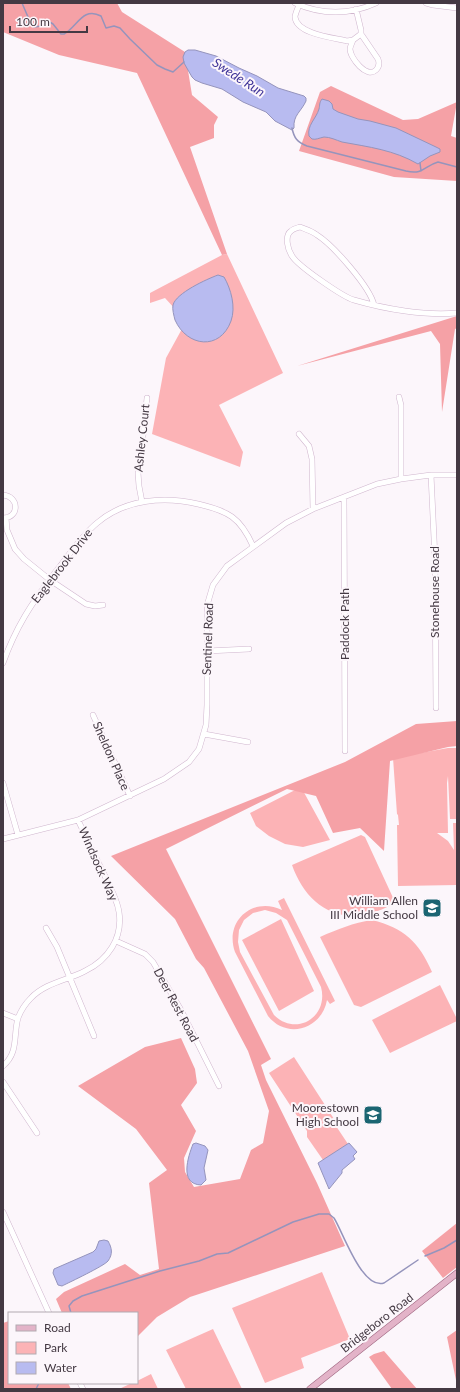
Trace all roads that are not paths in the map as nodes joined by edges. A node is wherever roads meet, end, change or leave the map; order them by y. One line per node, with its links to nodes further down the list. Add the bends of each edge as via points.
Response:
1 (376, 3): 5 (street)
2 (426, 3): 4 (street)
3 (297, 4): 5 (street, via 328,13); 7 (street, via 297,22 310,33)
4 (457, 8)
5 (356, 9): 6 (street)
6 (361, 34): 7 (street); 7 (street, via 380,64 373,73 364,71 352,57 350,49)
7 (353, 40)
8 (374, 305): 8 (street, via 367,288 329,244 316,234 300,227 292,230 287,241 292,257 340,294); 9 (street, via 424,313)
9 (457, 313)
10 (399, 397): 15 (street)
11 (147, 398): 18 (street, Ashley Court, via 138,473)
12 (299, 434): 19 (street, via 309,446 312,460)
13 (431, 475): 14 (street, Sentinel Road); 15 (street, Sentinel Road); 28 (street, Stonehouse Road, via 435,552)
14 (457, 475)
15 (401, 479): 17 (street, Sentinel Road, via 377,484)
16 (3, 495): 20 (street, via 11,497 16,506 12,516)
17 (344, 497): 19 (street, Sentinel Road); 32 (street, Paddock Path)
18 (142, 502): 22 (street, Eaglebrook Drive, via 176,500 214,508 237,520 248,534); 23 (street, Eaglebrook Drive, via 121,508 97,523 83,536)
19 (313, 509): 22 (street, Sentinel Road, via 286,523)
20 (4, 518): 21 (street)
21 (5, 531): 23 (street, via 24,559)
22 (253, 546): 26 (street, Sentinel Road, via 227,566 213,585 207,612)
23 (50, 580): 24 (street, via 86,604); 27 (street, Eaglebrook Drive, via 21,621)
24 (103, 605)
25 (249, 648): 26 (street)
26 (207, 651): 30 (street, Sentinel Road)
27 (3, 663)
28 (436, 708)
29 (93, 715): 34 (street, Sheldon Place)
30 (204, 734): 31 (street); 34 (street, Sentinel Road, via 199,749 185,766)
31 (248, 742)
32 (345, 752)
33 (3, 783): 36 (street)
34 (130, 796): 35 (street, Sentinel Road)
35 (78, 820): 36 (street, Sentinel Road); 39 (street, Windsock Way, via 119,912 120,927)
36 (18, 835): 37 (street, Sentinel Road)
37 (3, 839)
38 (46, 928): 40 (street)
39 (116, 941): 40 (street, Windsock Way, via 109,954 99,964); 46 (street, Deer Rest Road, via 146,954 153,962 181,1010)
40 (71, 978): 42 (street, Windsock Way, via 35,994 24,1005); 43 (street)
41 (3, 1013): 42 (street)
42 (18, 1019): 44 (street, Windsock Way, via 14,1052)
43 (94, 1036)
44 (3, 1066)
45 (3, 1082): 47 (street)
46 (219, 1086)
47 (36, 1133)
48 (3, 1212): 50 (street)
49 (457, 1273): 51 (main road, Bridgeboro Road)
50 (48, 1312)
51 (310, 1389)

